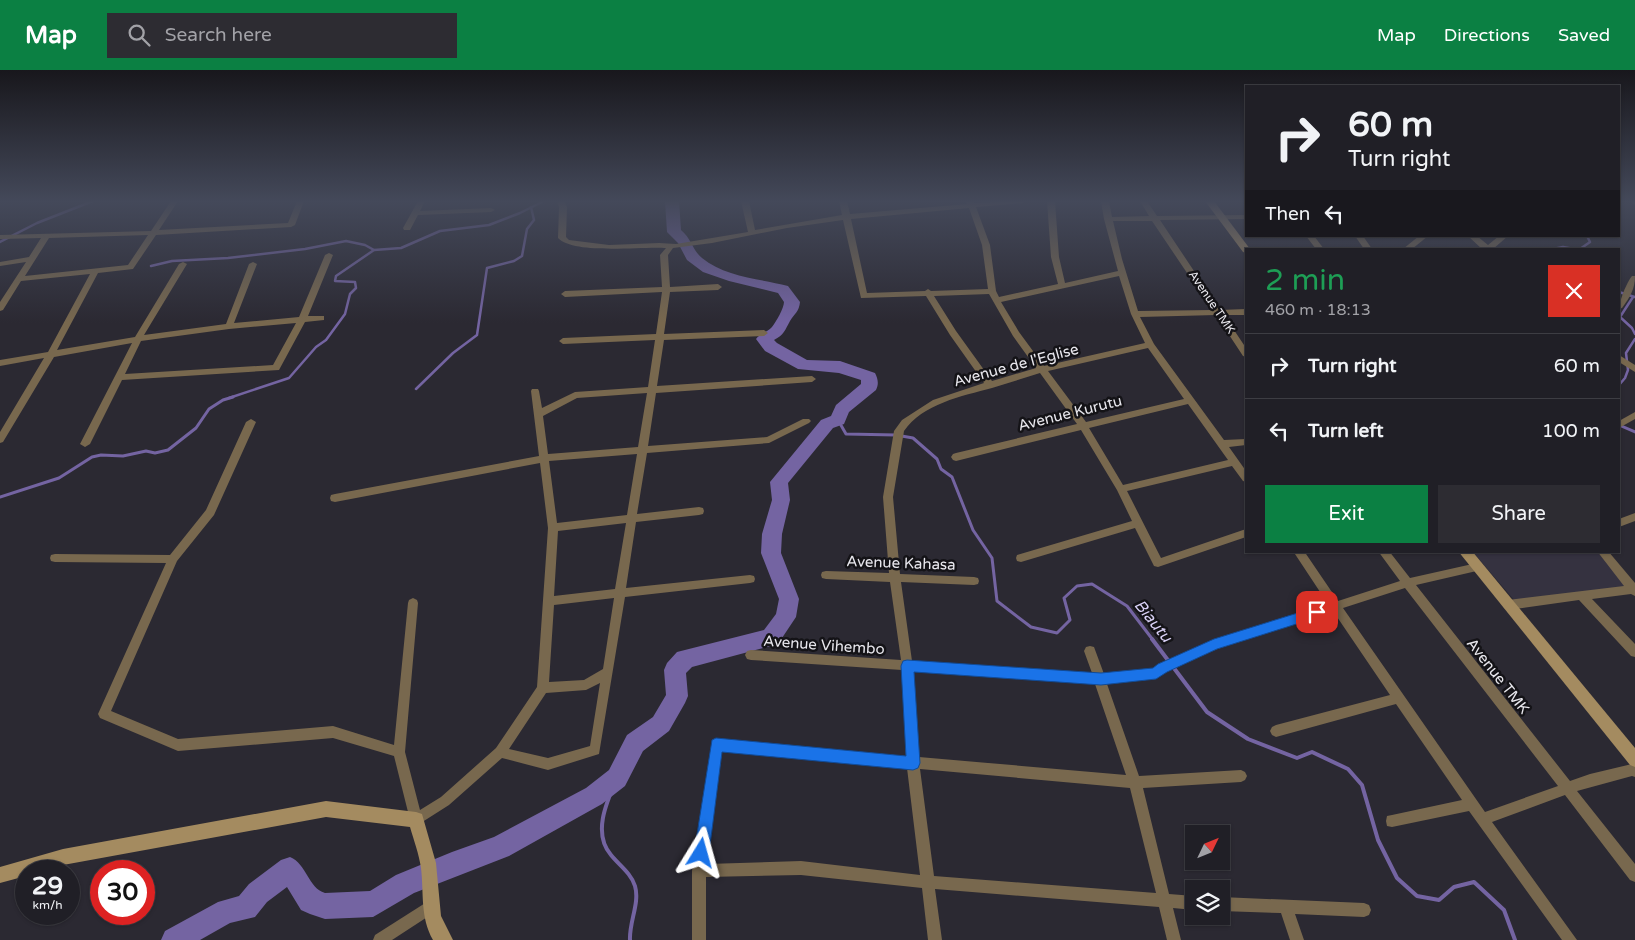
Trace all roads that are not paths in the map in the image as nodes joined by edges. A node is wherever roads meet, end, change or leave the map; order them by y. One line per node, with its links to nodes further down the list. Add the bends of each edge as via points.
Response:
1 (43, 242): 12 (street)
2 (147, 242): 16 (street, via 130,267)
3 (566, 242): 10 (street, via 609,247)
4 (707, 242): 10 (street)
5 (852, 242): 24 (street, via 864,296)
6 (985, 242): 23 (street)
7 (1054, 242): 20 (street)
8 (1114, 242): 17 (street)
9 (1170, 242): 29 (street, Avenue TMK)
10 (673, 246): 22 (street, via 664,255)
11 (329, 254): 33 (street)
12 (32, 259): 13 (street); 19 (street)
13 (0, 264)
14 (183, 264): 37 (street)
15 (253, 264): 34 (street)
16 (95, 271): 19 (street); 41 (street)
17 (1122, 272): 20 (street); 31 (street)
18 (1635, 278): 27 (street)
19 (20, 279): 28 (street)
20 (1062, 285): 26 (street)
21 (718, 287): 22 (street)
22 (666, 290): 25 (street); 36 (street)
23 (992, 290): 24 (street); 26 (street)
24 (928, 292): 48 (street)
25 (565, 294)
26 (996, 300): 45 (street)
27 (1620, 305)
28 (0, 308)
29 (1219, 311): 30 (street); 31 (street); 40 (street, Avenue TMK)
30 (1245, 312)
31 (1135, 314): 39 (street)
32 (321, 318): 33 (street)
33 (302, 320): 34 (street); 46 (street, via 276,368)
34 (229, 326): 37 (street)
35 (764, 333): 36 (street)
36 (660, 336): 38 (street); 49 (street)
37 (138, 339): 41 (street); 46 (street)
38 (564, 341)
39 (1150, 345): 45 (street, Avenue de l'Eglise); 51 (street)
40 (1245, 352)
41 (51, 354): 43 (street); 58 (street)
42 (1620, 359): 44 (street)
43 (0, 364)
44 (1631, 366)
45 (1042, 369): 48 (street, Avenue de l'Eglise); 56 (street)
46 (118, 377): 60 (street)
47 (812, 379): 49 (street)
48 (990, 385): 85 (street, Avenue de l'Eglise, via 936,402 905,422 898,435 888,497)
49 (652, 389): 52 (street, via 575,395); 62 (street)
50 (535, 391): 52 (street)
51 (1191, 400): 56 (street, Avenue Kurutu); 61 (street)
52 (538, 414): 64 (street)
53 (1635, 414): 57 (street)
54 (806, 421): 62 (street, via 769,440)
55 (251, 422): 82 (street, via 210,512)
56 (1083, 425): 63 (street, Avenue Kurutu); 67 (street)
57 (1620, 425)
58 (0, 440)
59 (1245, 442): 61 (street)
60 (84, 444)
61 (1222, 444): 65 (street)
62 (643, 450): 64 (street); 71 (street)
63 (956, 457)
64 (545, 458): 68 (street); 74 (street)
65 (1234, 462): 66 (street); 67 (street)
66 (1245, 477)
67 (1122, 489): 72 (street)
68 (335, 498)
69 (699, 511): 71 (street)
70 (1635, 517): 73 (street)
71 (630, 519): 74 (street); 90 (street)
72 (1138, 523): 75 (street, via 1158,563); 81 (street)
73 (1620, 523)
74 (553, 528): 92 (street)
75 (1245, 533)
76 (1299, 553): 95 (street)
77 (1384, 553): 88 (street, Avenue TMK)
78 (1466, 553): 83 (street)
79 (1604, 553): 89 (street)
80 (55, 558): 82 (street)
81 (1021, 558)
82 (173, 559): 105 (street, via 104,714 178,745 333,732)
83 (1477, 567): 88 (street, Avenue Vihembo); 94 (street)
84 (826, 575): 85 (street, Avenue Kahasa)
85 (895, 577): 87 (street, Avenue Kahasa); 99 (street)
86 (750, 579): 90 (street)
87 (974, 581)
88 (1407, 583): 95 (street, Avenue Vihembo); 112 (street, Avenue TMK)
89 (1634, 590): 91 (street)
90 (619, 595): 92 (street); 100 (street)
91 (1582, 596): 94 (street); 97 (street)
92 (548, 601): 102 (street)
93 (413, 603): 105 (street)
94 (1508, 605): 107 (street)
95 (1335, 606): 101 (street, Avenue Vihembo, via 1214,645 1162,668 1156,674); 103 (street)
96 (1090, 651): 101 (street)
97 (1635, 652)
98 (751, 655): 99 (street, Avenue Vihembo)
99 (907, 666): 101 (street, Avenue Vihembo); 108 (street)
100 (608, 672): 102 (street, via 586,685); 106 (street, via 595,750 548,764)
101 (1101, 679): 111 (street)
102 (543, 688): 106 (street)
103 (1399, 698): 104 (street); 113 (street)
104 (1276, 731)
105 (399, 752): 115 (street)
106 (500, 752): 115 (street, via 445,801)
107 (1635, 760)
108 (913, 763): 111 (street); 117 (street, via 716,745); 120 (street)
109 (1635, 771): 112 (street, via 1590,780)
110 (1241, 776): 111 (street)
111 (1135, 782): 121 (street)
112 (1566, 789): 114 (street); 119 (street, Avenue TMK)
113 (1473, 804): 114 (street); 116 (street)
114 (1482, 818): 133 (street)
115 (416, 820): 118 (street, via 326,809 63,858); 124 (street, via 429,867)
116 (1392, 821)
117 (698, 871): 120 (street, via 801,868); 129 (street)
118 (0, 874)
119 (1635, 875)
120 (926, 882): 121 (street); 130 (street)
121 (1166, 901): 122 (street); 131 (street)
122 (1185, 902)
123 (1230, 905): 125 (street)
124 (430, 907): 127 (street); 128 (street, via 437,932)
125 (1286, 908): 126 (street); 132 (street)
126 (1364, 910)
127 (380, 940)
128 (444, 940)
129 (699, 940)
130 (935, 940)
131 (1174, 940)
132 (1297, 940)
133 (1570, 940)

